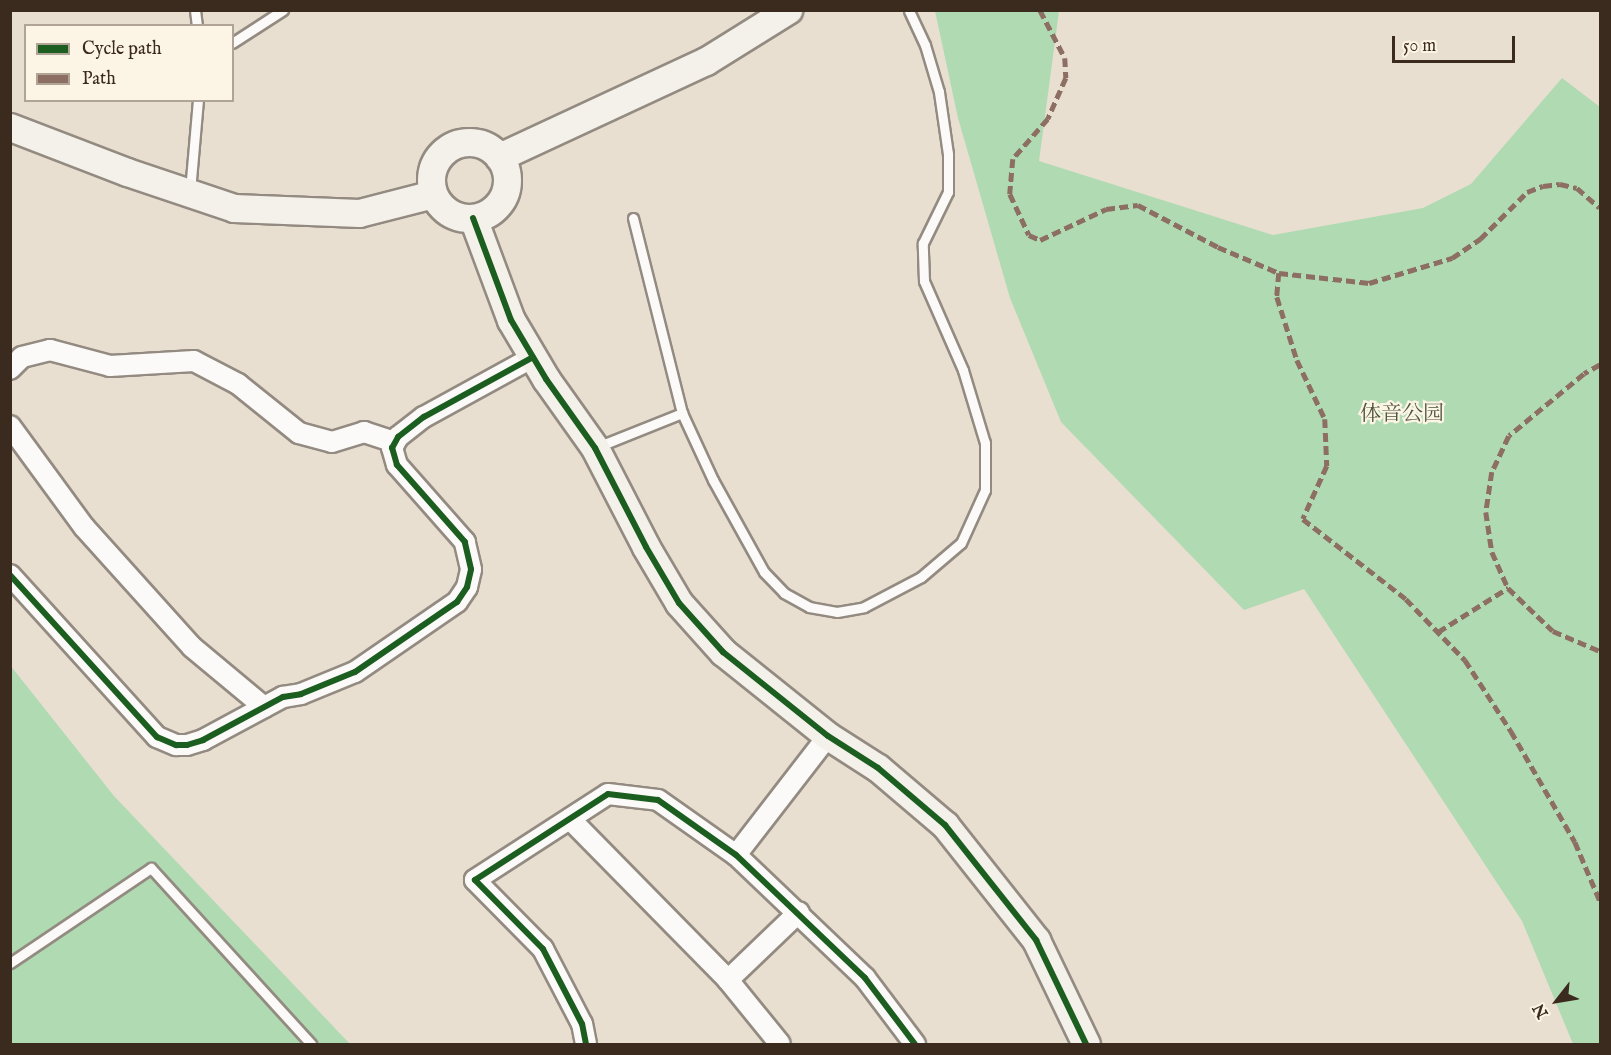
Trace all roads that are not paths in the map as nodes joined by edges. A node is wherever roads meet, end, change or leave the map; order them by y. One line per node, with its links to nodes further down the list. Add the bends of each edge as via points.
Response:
1 (283, 10): 4 (lane)
2 (909, 10): 14 (lane, via 926,45 939,92 948,154 948,192 923,243 924,281 963,370 985,443 985,490 961,543 921,577 864,607 823,610 796,601 764,572 713,480)
3 (776, 14): 7 (street, via 706,61)
4 (234, 42)
5 (198, 102): 8 (lane)
6 (10, 127): 8 (street)
7 (499, 157): 9 (street, via 484,144 474,142 464,141 446,149 438,156 431,174); 10 (street, via 507,175 504,195 492,210)
8 (190, 193): 9 (street, via 234,208 358,213)
9 (433, 194): 10 (street, via 454,215)
10 (473, 218): 12 (street, via 511,320)
11 (633, 218): 14 (lane)
12 (533, 357): 16 (street, via 424,417); 17 (street)
13 (10, 369): 16 (street, via 22,357 50,350 111,366 194,361 238,384 299,433 332,442 364,432)
14 (682, 413): 17 (lane)
15 (10, 426): 19 (street, via 84,527 192,647)
16 (394, 442): 19 (street, via 392,454 397,465 465,542 470,560 466,587 451,609 356,672)
17 (595, 448): 20 (street, via 646,548 680,603 723,652)
18 (10, 575): 19 (street, via 157,737 166,742 195,744)
19 (264, 707)
20 (828, 736): 22 (street); 30 (street, via 878,768 945,825 1035,940)
21 (570, 819): 22 (street, via 608,794 658,800); 25 (street); 27 (street, via 475,880 543,950 582,1024)
22 (736, 855): 23 (street)
23 (799, 912): 25 (street); 29 (street, via 865,978)
24 (10, 963): 26 (lane, via 151,868)
25 (728, 980): 28 (street)
26 (311, 1044)
27 (586, 1044)
28 (780, 1044)
29 (915, 1044)
30 (1086, 1044)

